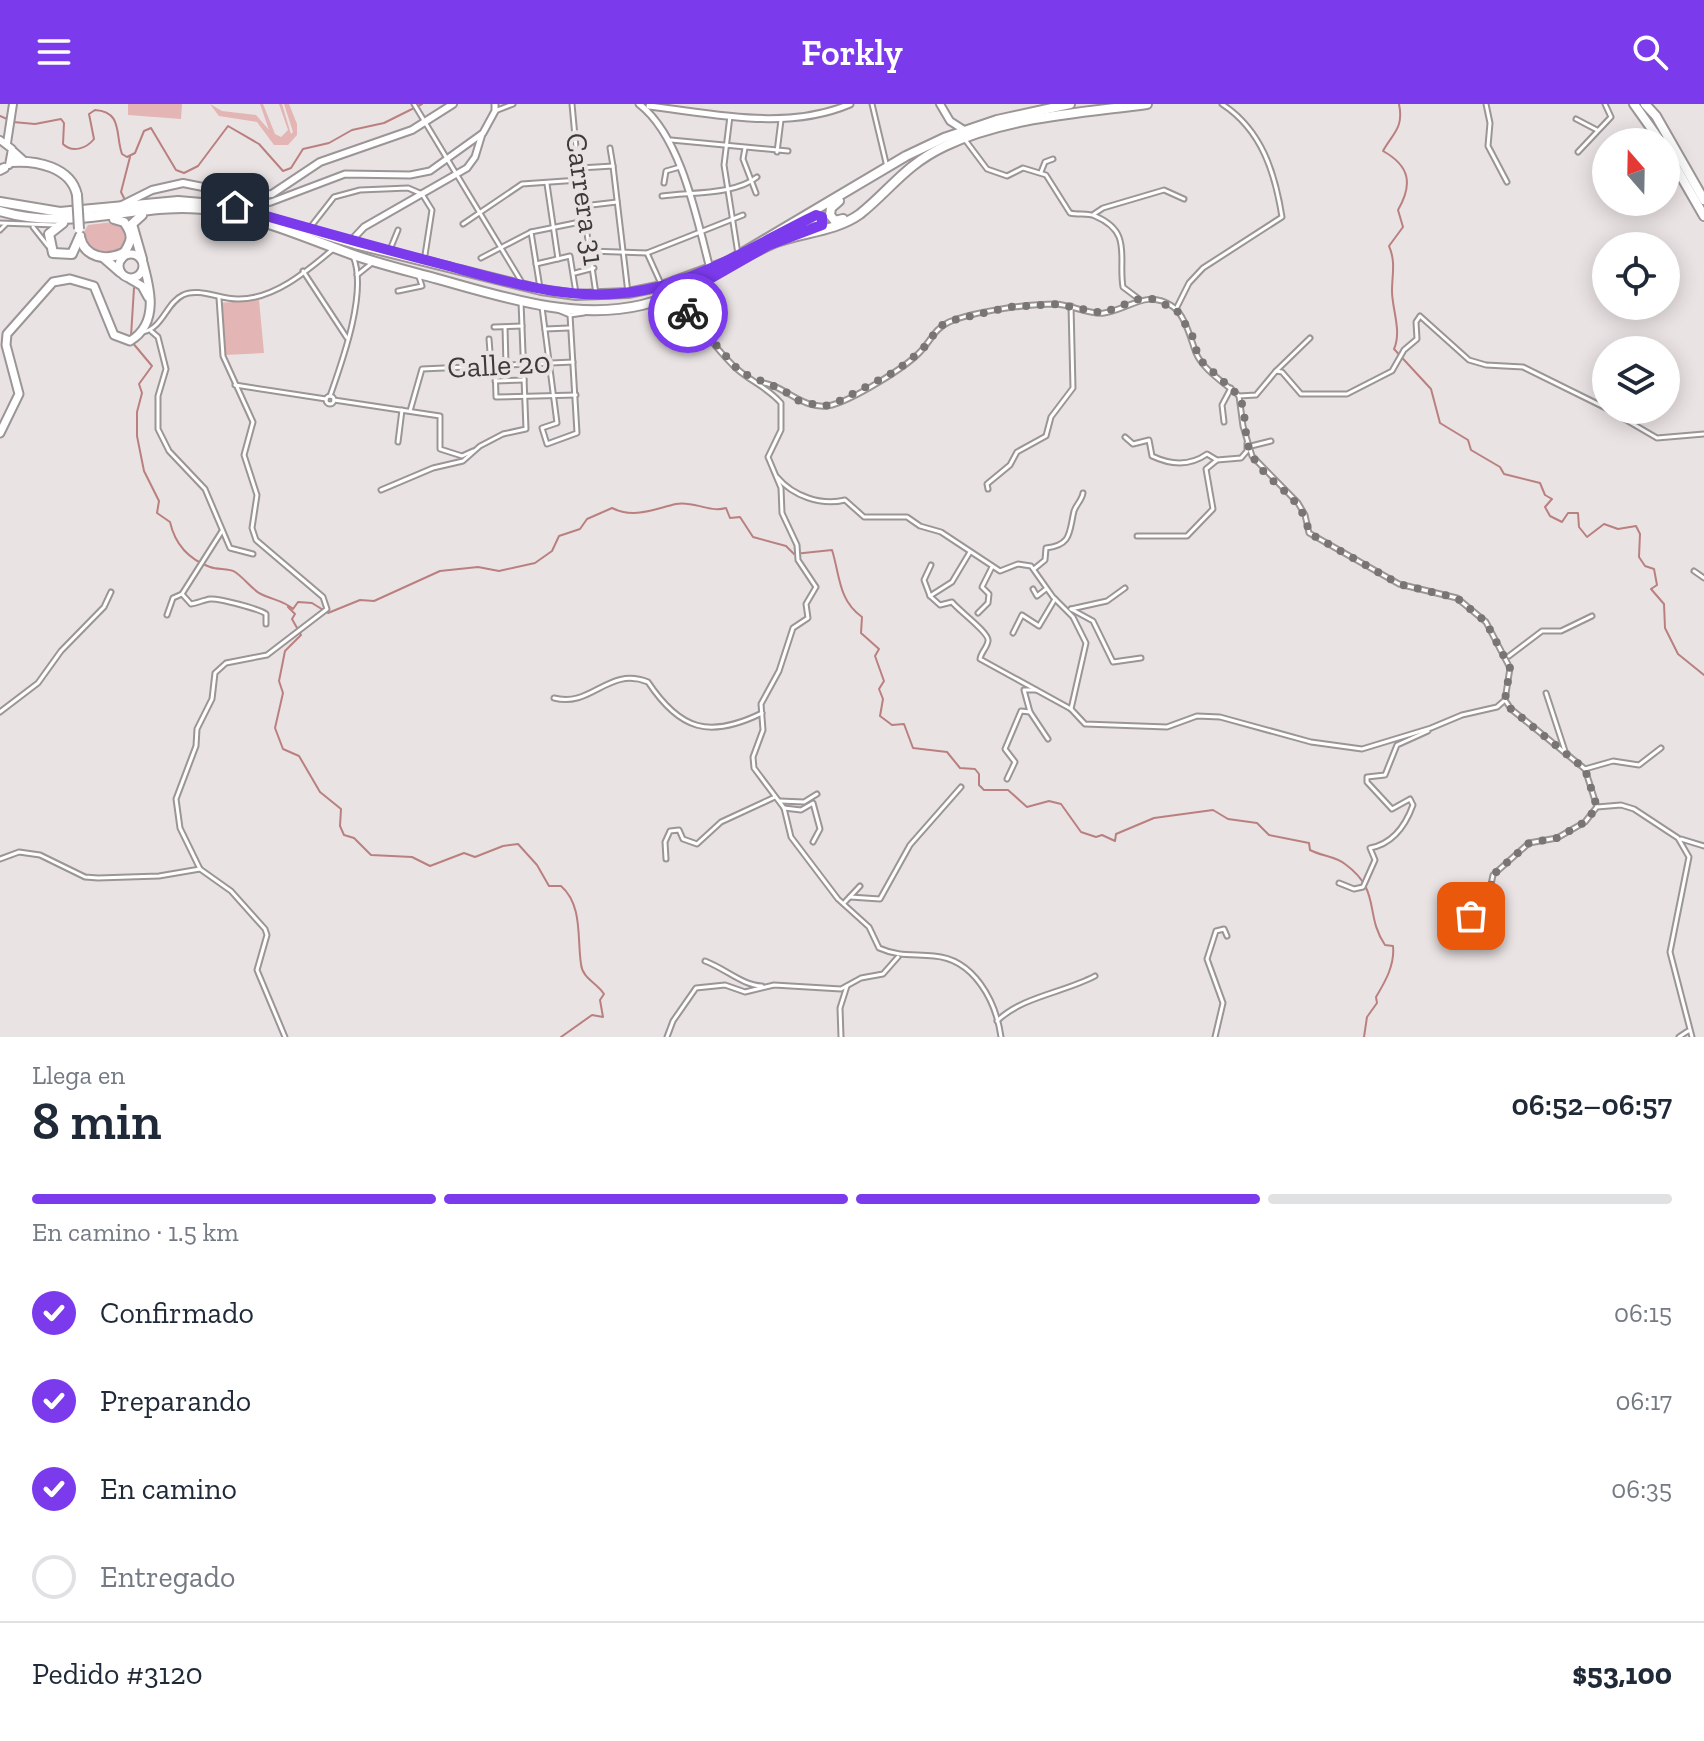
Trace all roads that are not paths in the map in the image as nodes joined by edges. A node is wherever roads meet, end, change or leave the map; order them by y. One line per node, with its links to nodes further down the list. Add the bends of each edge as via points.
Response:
1 (414, 104): 24 (street)
2 (453, 104): 24 (main road)
3 (513, 104): 18 (street)
4 (572, 104): 48 (street, Carrera 31)
5 (640, 104): 19 (street)
6 (850, 104): 21 (street, via 810,117)
7 (872, 104): 47 (street)
8 (940, 104): 23 (main road)
9 (1070, 104): 29 (highway)
10 (1147, 104): 17 (highway)
11 (1222, 104): 140 (street, via 1245,123 1272,166 1282,217 1203,268)
12 (1486, 104): 55 (street, via 1488,146)
13 (1605, 104): 26 (street, via 1612,115)
14 (1634, 104): 27 (highway)
15 (1645, 104): 68 (highway)
16 (13, 105): 32 (main road)
17 (1126, 106): 29 (highway)
18 (495, 108): 28 (street)
19 (650, 108): 20 (street); 33 (street)
20 (730, 116): 21 (street); 34 (street)
21 (781, 119): 39 (street)
22 (1576, 119): 25 (street)
23 (950, 121): 29 (main road); 31 (main road)
24 (425, 123): 43 (street); 64 (main road, via 320,162 283,189 257,197)
25 (1594, 128)
26 (1600, 128)
27 (1651, 128)
28 (483, 133): 43 (street); 51 (street, via 472,163)
29 (963, 134): 31 (highway); 49 (street, via 990,171 1007,176 1015,168); 60 (highway, via 915,162)
30 (1592, 137): 40 (street)
31 (944, 138): 47 (highway)
32 (2, 140): 38 (main road)
33 (671, 140): 34 (street); 46 (street)
34 (725, 145): 36 (street); 59 (street)
35 (610, 148): 44 (street)
36 (745, 148): 39 (street); 54 (street)
37 (788, 151): 39 (street)
38 (13, 152): 42 (highway); 45 (main road)
39 (777, 152)
40 (1578, 152)
41 (1053, 159): 49 (street, via 1045,162)
42 (23, 161): 45 (highway); 90 (highway, bridge, via 61,171 72,181)
43 (448, 161): 51 (street); 64 (street, via 410,175 345,174 260,204)
44 (613, 166): 48 (street); 69 (street)
45 (4, 167)
46 (680, 167): 57 (street, via 666,171); 61 (street)
47 (887, 167): 58 (highway)
48 (578, 168): 53 (street, Carrera 31)
49 (1041, 173): 76 (street, via 1051,179 1070,213)
50 (1680, 174): 77 (highway)
51 (457, 176): 63 (street); 74 (street)
52 (757, 177): 54 (street)
53 (579, 180): 56 (street); 70 (street, Carrera 31)
54 (750, 182): 59 (street); 62 (street)
55 (1507, 182)
56 (547, 183): 74 (street, via 522,184); 86 (street)
57 (664, 183)
58 (861, 183): 60 (highway, via 831,207 833,219 849,216); 93 (highway)
59 (727, 188): 61 (street); 79 (street)
60 (884, 189): 94 (highway, via 842,224)
61 (687, 193): 65 (street); 92 (street)
62 (756, 193)
63 (422, 194): 87 (street, via 397,187 345,193 331,200); 95 (street, via 364,227); 104 (street, via 433,217)
64 (239, 195): 71 (main road, via 183,183)
65 (662, 196)
66 (1184, 199): 76 (street, via 1172,192 1153,192)
67 (0, 200): 71 (highway, via 60,212)
68 (1704, 200)
69 (617, 202): 70 (street); 101 (street)
70 (583, 206): 80 (street, Carrera 31)
71 (111, 208): 87 (highway, via 194,201)
72 (0, 211): 81 (highway)
73 (154, 211): 78 (highway); 98 (highway, via 226,212); 109 (highway, via 137,216 132,224)
74 (481, 214): 84 (street); 96 (street)
75 (743, 215): 79 (street)
76 (1093, 215): 135 (street, via 1118,233 1123,287)
77 (1704, 216)
78 (97, 219): 81 (highway); 107 (highway, via 120,220 127,226 132,243)
79 (733, 219): 92 (street); 105 (street)
80 (585, 221): 86 (street); 99 (street, Carrera 31)
81 (64, 222): 85 (street); 97 (highway, via 49,234)
82 (0, 223): 83 (street)
83 (6, 224): 85 (street); 88 (street)
84 (463, 224)
85 (30, 225): 97 (street)
86 (554, 227): 91 (street); 110 (street)
87 (309, 229): 95 (highway)
88 (0, 230)
89 (398, 230): 100 (street)
90 (80, 232): 97 (highway, via 77,249 70,255 58,256); 106 (highway, via 85,250)
91 (531, 232): 96 (street); 113 (street)
92 (700, 233): 102 (street); 115 (street)
93 (772, 235): 94 (highway, via 816,215 823,219 819,227); 105 (highway)
94 (782, 240): 123 (highway)
95 (353, 243): 100 (highway); 103 (highway, via 396,261)
96 (501, 245): 108 (street); 125 (street)
97 (50, 248)
98 (334, 248): 103 (highway); 116 (street)
99 (590, 251): 101 (street); 114 (street, Carrera 31)
100 (389, 252): 112 (highway)
101 (623, 252): 102 (street); 130 (street)
102 (647, 253): 127 (street)
103 (351, 254): 111 (highway); 119 (street)
104 (425, 255)
105 (738, 255): 115 (highway)
106 (100, 256): 107 (highway); 117 (highway)
107 (122, 256): 109 (main road); 117 (main road)
108 (481, 258)
109 (142, 259): 121 (main road, via 139,275); 142 (main road)
110 (558, 259): 113 (street); 118 (street, via 570,256)
111 (375, 262): 119 (street); 124 (highway)
112 (437, 263): 124 (highway, via 409,258 403,262); 125 (highway)
113 (536, 264): 128 (street)
114 (594, 268): 118 (street); 132 (street, Carrera 31)
115 (710, 270): 127 (highway)
116 (303, 271): 133 (street, via 270,292 241,300); 152 (street)
117 (120, 272): 121 (main road)
118 (574, 273): 131 (street)
119 (357, 275): 152 (street)
120 (419, 277): 126 (street)
121 (128, 278): 142 (main road, via 142,286)
122 (431, 281): 126 (street)
123 (707, 281): 134 (highway); 138 (street, via 682,295)
124 (455, 284): 136 (highway)
125 (521, 285): 128 (highway)
126 (422, 286): 129 (street)
127 (662, 286): 130 (highway)
128 (541, 290): 131 (highway)
129 (398, 291)
130 (628, 293): 132 (highway)
131 (573, 294): 132 (highway); 141 (highway, via 606,298 609,303)
132 (596, 294)
133 (219, 298): 148 (street, via 183,295); 162 (street, via 223,356)
134 (665, 298): 138 (street); 141 (highway, via 626,307)
135 (1139, 299): 139 (street, via 1103,313); 140 (street, via 1159,300)
136 (521, 302): 137 (highway); 143 (street)
137 (542, 305): 141 (highway); 147 (street)
138 (677, 305): 161 (street, via 740,372)
139 (1071, 306): 161 (street, via 1009,307 947,323 896,371 832,405 809,405); 184 (street, via 1075,361 1070,395 1051,417 1046,436 1017,452)
140 (1176, 309): 163 (street, via 1199,359)
141 (563, 310): 146 (street)
142 (150, 311): 149 (main road)
143 (522, 326): 145 (street); 155 (street)
144 (494, 327): 145 (street)
145 (505, 327): 157 (street)
146 (570, 328): 147 (street); 154 (street)
147 (545, 329): 153 (street)
148 (151, 331): 149 (street); 187 (street, via 158,337 166,369 158,396 158,429 169,451 205,489)
149 (134, 338): 174 (main road, via 114,335 94,286 70,279 53,282 7,334 19,394)
150 (1310, 338): 158 (street)
151 (489, 339): 156 (street)
152 (349, 340): 167 (street)
153 (550, 362): 154 (street, Calle 20); 155 (street, Calle 20); 165 (street)
154 (573, 362): 164 (street)
155 (524, 363): 157 (street, Calle 20); 159 (street)
156 (493, 365): 157 (street, Calle 20); 160 (street); 171 (street, Calle 20, via 420,370)
157 (506, 365)
158 (1276, 371): 166 (street, via 1256,395); 169 (street, via 1301,394 1340,397 1387,375 1417,339 1416,319 1422,316 1469,360 1523,367)
159 (525, 380): 160 (street); 168 (street)
160 (495, 381): 168 (street, via 496,397)
161 (759, 382): 183 (street, via 783,410 781,430 768,457)
162 (235, 385): 167 (street); 236 (street, via 254,424 244,455 257,495 252,528 256,540 323,597 327,609 267,655 226,663 215,673 212,699 176,799 180,828)
163 (1231, 388): 166 (street); 172 (street, via 1222,405)
164 (576, 395): 165 (street); 165 (street, via 576,434 547,444 542,429 557,423)
165 (554, 396): 168 (street)
166 (1239, 396): 177 (street)
167 (328, 397): 170 (street)
168 (527, 397): 181 (street, via 526,429 505,433)
169 (1592, 402)
170 (402, 410): 171 (street); 179 (street)
171 (410, 411): 181 (street, via 440,416 441,450 462,456)
172 (1224, 422)
173 (1633, 424): 175 (street, via 1657,438)
174 (0, 433)
175 (1704, 434)
176 (1125, 437): 182 (street, via 1133,444 1149,440 1152,456 1164,461 1187,463 1207,454)
177 (1247, 440): 180 (street); 182 (street, via 1241,458)
178 (1271, 441): 180 (street)
179 (398, 442)
180 (1250, 447): 209 (street, via 1258,463 1298,503 1313,538 1399,584 1457,598 1486,622)
181 (476, 449): 185 (street, via 463,461)
182 (1217, 460): 188 (street, via 1204,473 1212,494 1210,515 1183,537)
183 (775, 474): 189 (street, via 791,492 832,504 845,500 871,519 907,517); 218 (street, via 798,560 816,587 806,604 808,618 794,626 788,638)
184 (988, 489)
185 (381, 490)
186 (1083, 493): 193 (street, via 1069,538 1046,548 1045,560)
187 (222, 531): 190 (street, via 234,551); 200 (street)
188 (1137, 536)
189 (970, 552): 192 (street); 201 (street, via 952,582)
190 (253, 554)
191 (931, 565): 201 (street, via 924,580)
192 (992, 567): 193 (street, via 1000,571 1025,563); 204 (street, via 982,587 989,594 988,603)
193 (1034, 569): 198 (street)
194 (1694, 571): 195 (street)
195 (1704, 578)
196 (1125, 588): 203 (street, via 1107,601)
197 (1033, 589): 198 (street, via 1037,596)
198 (1046, 589): 202 (street)
199 (111, 592): 216 (street, via 38,683)
200 (182, 594): 205 (street, via 173,598); 207 (street, via 191,604 211,599 236,607 251,605 266,614)
201 (930, 596): 211 (street, via 940,605 952,602 987,633 980,659)
202 (1055, 599): 203 (street); 208 (street, via 1039,626 1022,615)
203 (1068, 609): 210 (street, via 1093,621 1113,662); 215 (street, via 1086,643)
204 (978, 613)
205 (167, 615)
206 (1592, 616): 209 (street, via 1561,631 1542,631)
207 (266, 624)
208 (1013, 633)
209 (1507, 657): 214 (street, via 1510,685)
210 (1141, 658)
211 (1036, 690): 215 (street); 217 (street, via 1024,691)
212 (1546, 693): 222 (street)
213 (554, 698): 218 (street, via 585,697 624,678 644,680 667,710 709,729)
214 (1505, 700): 219 (street); 222 (street, via 1523,722)
215 (1071, 709): 219 (street, via 1090,725 1167,727 1197,716 1220,717 1311,742 1362,749)
216 (0, 712)
217 (1030, 712): 220 (street); 224 (street, via 1021,710 1005,749 1015,762)
218 (762, 713): 227 (street, via 754,768)
219 (1431, 728): 237 (street, via 1403,740 1385,775 1366,779 1392,809 1410,799 1413,805 1387,844 1370,848 1375,860 1364,882 1354,889)
220 (1048, 739)
221 (1661, 748): 223 (street, via 1639,765 1613,761)
222 (1565, 751): 223 (street)
223 (1585, 769): 229 (street)
224 (1007, 779)
225 (961, 787): 239 (street, via 910,845 880,899)
226 (817, 794): 228 (street, via 804,802)
227 (776, 796): 228 (street); 235 (street, via 721,822 697,844 683,839 679,830 670,831)
228 (780, 801): 230 (street)
229 (1597, 807): 231 (street, via 1634,809); 241 (street, via 1585,822 1557,838 1521,849 1493,875 1489,894)
230 (784, 808): 232 (street, via 801,810 813,803 820,829); 240 (street, via 791,837)
231 (1678, 838): 233 (street); 249 (street, via 1690,866 1670,952)
232 (813, 842)
233 (1704, 846)
234 (0, 859): 236 (street, via 19,852 40,855 98,878)
235 (666, 859)
236 (200, 869): 250 (street, via 231,891 265,929 257,970)
237 (1339, 883)
238 (860, 886): 239 (street)
239 (850, 897): 240 (street)
240 (844, 903): 243 (street, via 869,927 879,948)
241 (1452, 935)
242 (1227, 936): 254 (street, via 1224,929 1216,931 1207,959 1223,1003)
243 (898, 957): 247 (street, via 883,974); 248 (street, via 958,961 982,984)
244 (705, 961): 246 (street, via 729,969 744,983)
245 (1095, 976): 248 (street, via 1012,1007)
246 (766, 986): 247 (street); 251 (street, via 745,992 725,985 693,990)
247 (847, 986): 252 (street, via 840,1004)
248 (997, 1021): 253 (street)
249 (1688, 1031): 255 (street); 256 (street)
250 (285, 1037)
251 (667, 1037)
252 (841, 1037)
253 (1001, 1037)
254 (1215, 1037)
255 (1679, 1037)
256 (1692, 1037)

